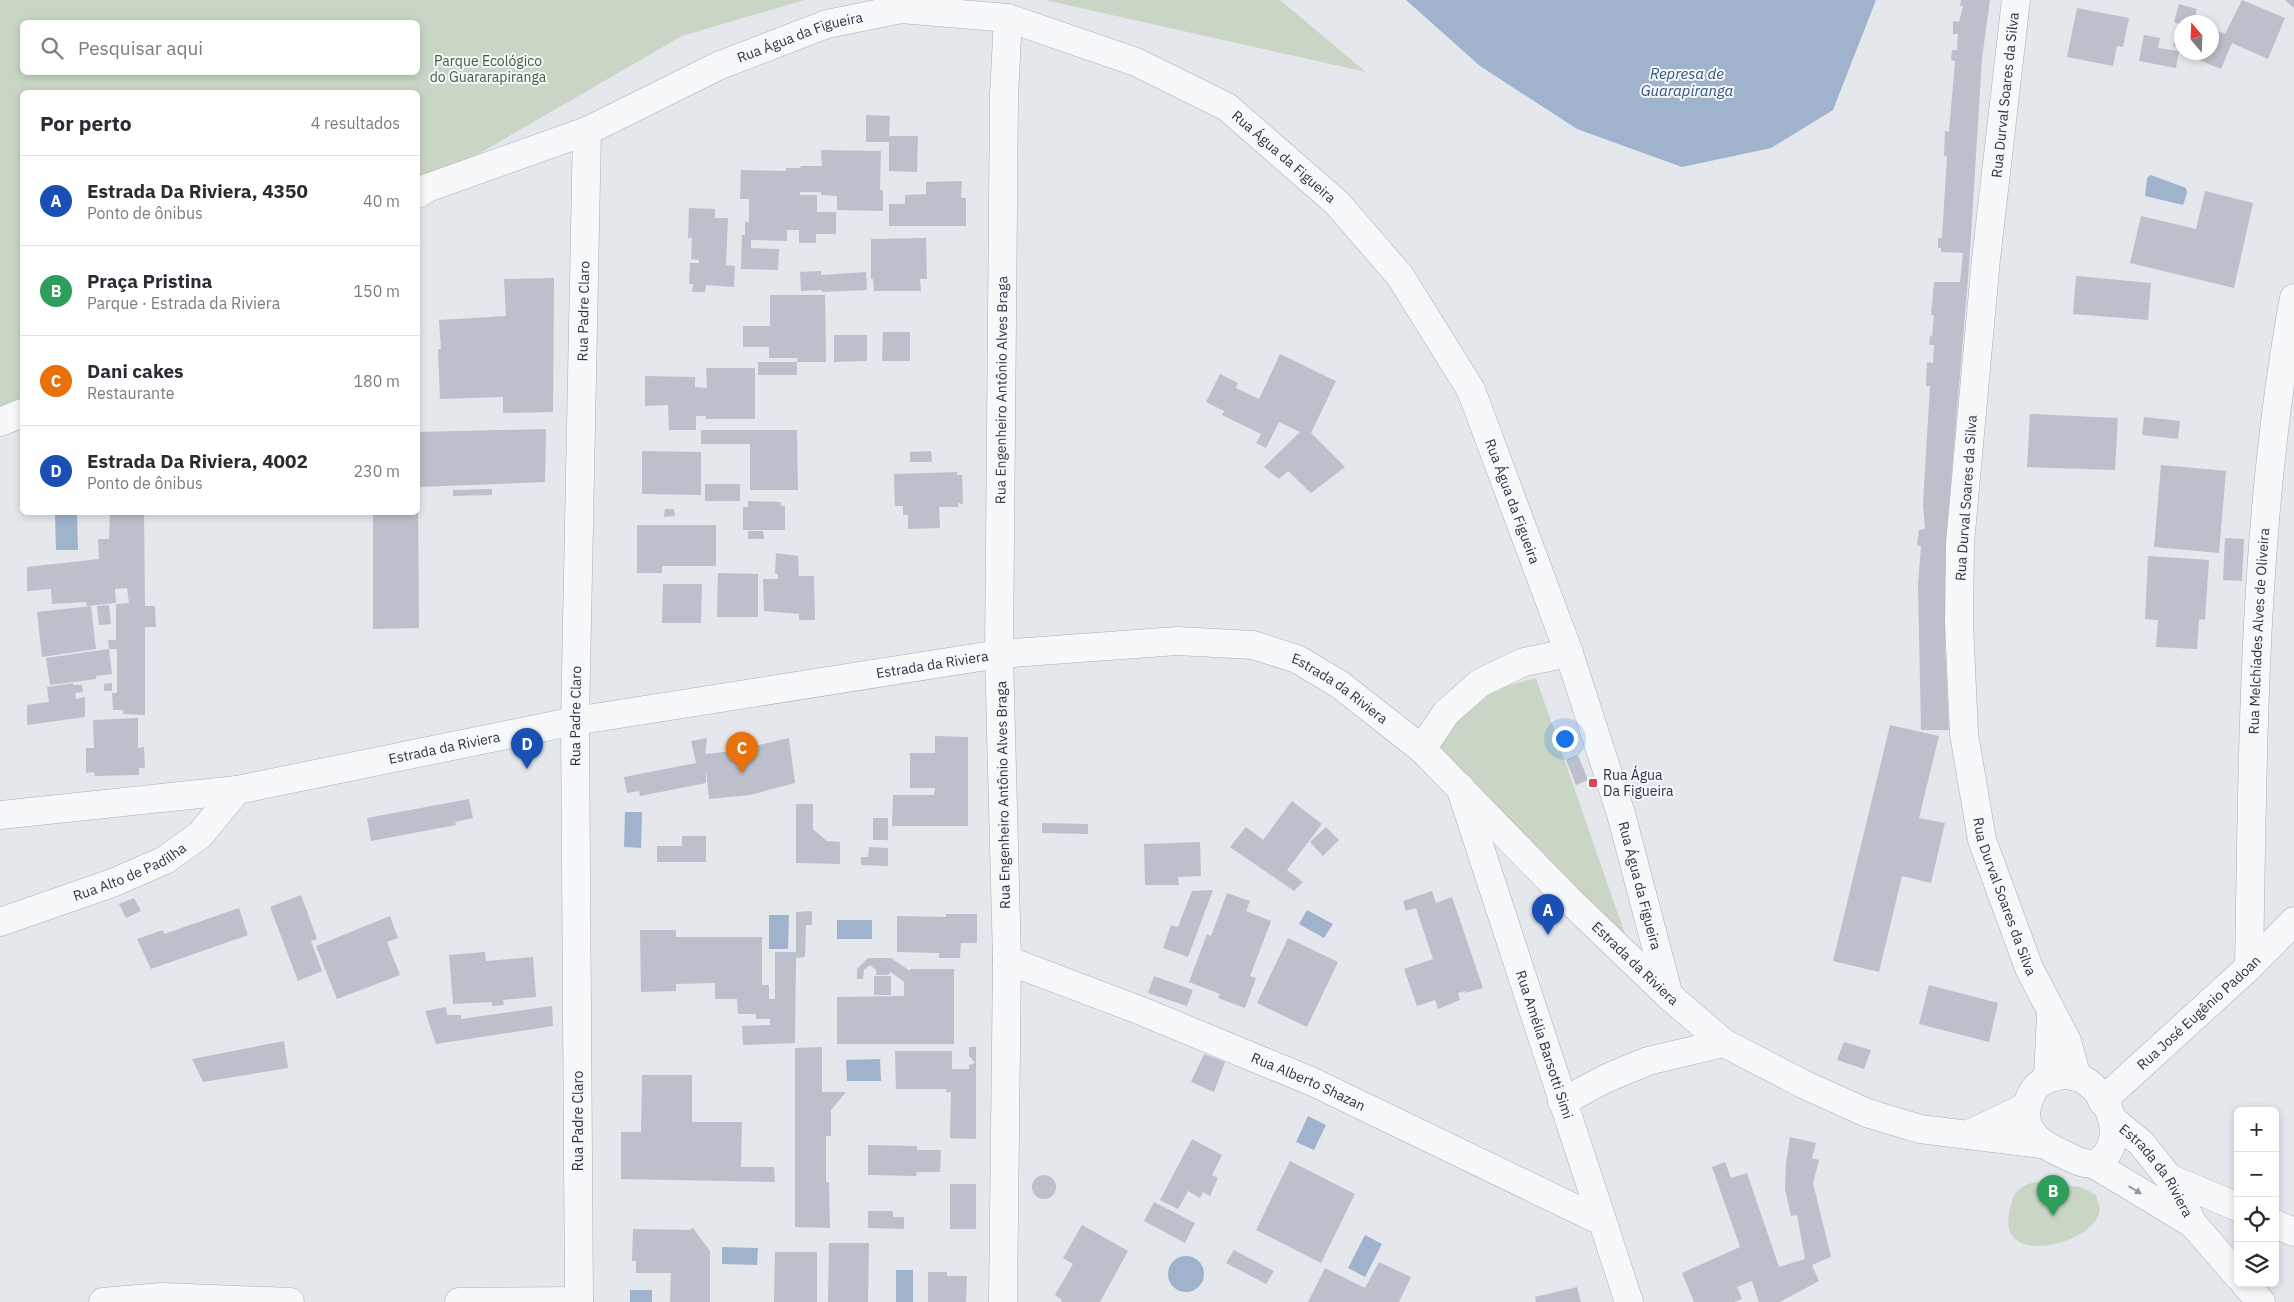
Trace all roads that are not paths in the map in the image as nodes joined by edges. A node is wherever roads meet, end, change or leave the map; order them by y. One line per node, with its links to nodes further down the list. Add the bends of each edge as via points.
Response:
1 (2016, 0): 20 (street, Rua Durval Soares da Silva, via 1986,259 1960,543 1958,622 1964,734 1982,840 2029,968)
2 (1008, 18): 3 (street, Rua Água da Figueira, via 901,9 826,24 718,66); 8 (street, Rua Água da Figueira, via 1136,62 1227,107 1337,203 1400,276 1471,390); 9 (street, Rua Engenheiro Antônio Alves Braga, via 1004,95)
3 (587, 131): 4 (street, Rua Água da Figueira); 10 (street, Rua Padre Claro)
4 (420, 193)
5 (2294, 298): 18 (street, Rua Melchíades Alves de Oliveira, via 2266,486 2254,684)
6 (20, 414): 7 (street)
7 (0, 422)
8 (1569, 653): 11 (street, via 1524,662 1480,683 1446,713); 19 (street, Rua Água da Figueira, via 1621,814)
9 (999, 654): 10 (street, Estrada da Riviera); 11 (street, Estrada da Riviera, via 1177,640 1253,646 1306,664 1339,684); 17 (street, Rua Engenheiro Antônio Alves Braga)
10 (575, 721): 13 (street, Estrada da Riviera); 42 (street, Rua Padre Claro)
11 (1422, 748): 12 (street, Estrada da Riviera)
12 (1460, 786): 19 (street, Estrada da Riviera, via 1569,900); 24 (street, Rua Amélia Barsotti Simi)
13 (236, 790): 14 (street, Estrada da Riviera); 16 (street, Rua Alto de Padilha, via 200,835 165,860 115,882)
14 (0, 814)
15 (2294, 921): 18 (street, Rua José Eugênio Padoan)
16 (0, 922)
17 (1007, 960): 32 (street, Rua Alberto Shazan, via 1313,1082); 43 (street, Rua Engenheiro Antônio Alves Braga)
18 (2249, 967): 26 (street, Rua José Eugênio Padoan)
19 (1669, 996): 21 (street, Estrada da Riviera)
20 (2052, 1012): 22 (street, Rua Durval Soares da Silva, via 2066,1040); 23 (street)
21 (1724, 1043): 24 (street, via 1648,1061); 27 (street, Estrada da Riviera, via 1867,1113 1920,1129)
22 (2077, 1077): 23 (street); 26 (street, via 2092,1087)
23 (2048, 1078): 25 (street, via 2033,1090)
24 (1562, 1102): 32 (street, Rua Amélia Barsotti Simi)
25 (2026, 1107): 27 (street); 28 (street, via 2028,1128)
26 (2108, 1111): 29 (street, via 2115,1134 2112,1147 2104,1158); 30 (street, Estrada da Riviera, via 2141,1143)
27 (1967, 1134): 28 (street, Estrada da Riviera)
28 (2041, 1144): 29 (street, via 2080,1162)
29 (2094, 1164): 33 (street, Estrada da Riviera, one-way to 33)
30 (2169, 1178): 31 (street); 33 (street, Estrada da Riviera)
31 (2234, 1205)
32 (1601, 1221): 44 (street, Rua Amélia Barsotti Simi)
33 (2193, 1224): 36 (street, Estrada da Riviera)
34 (2279, 1226): 35 (street)
35 (2294, 1232)
36 (2234, 1271)
37 (2248, 1287): 45 (street)
38 (161, 1300): 39 (street); 40 (street)
39 (103, 1302)
40 (290, 1302)
41 (458, 1302): 42 (street)
42 (579, 1302)
43 (1003, 1302)
44 (1629, 1302)
45 (2261, 1302)

